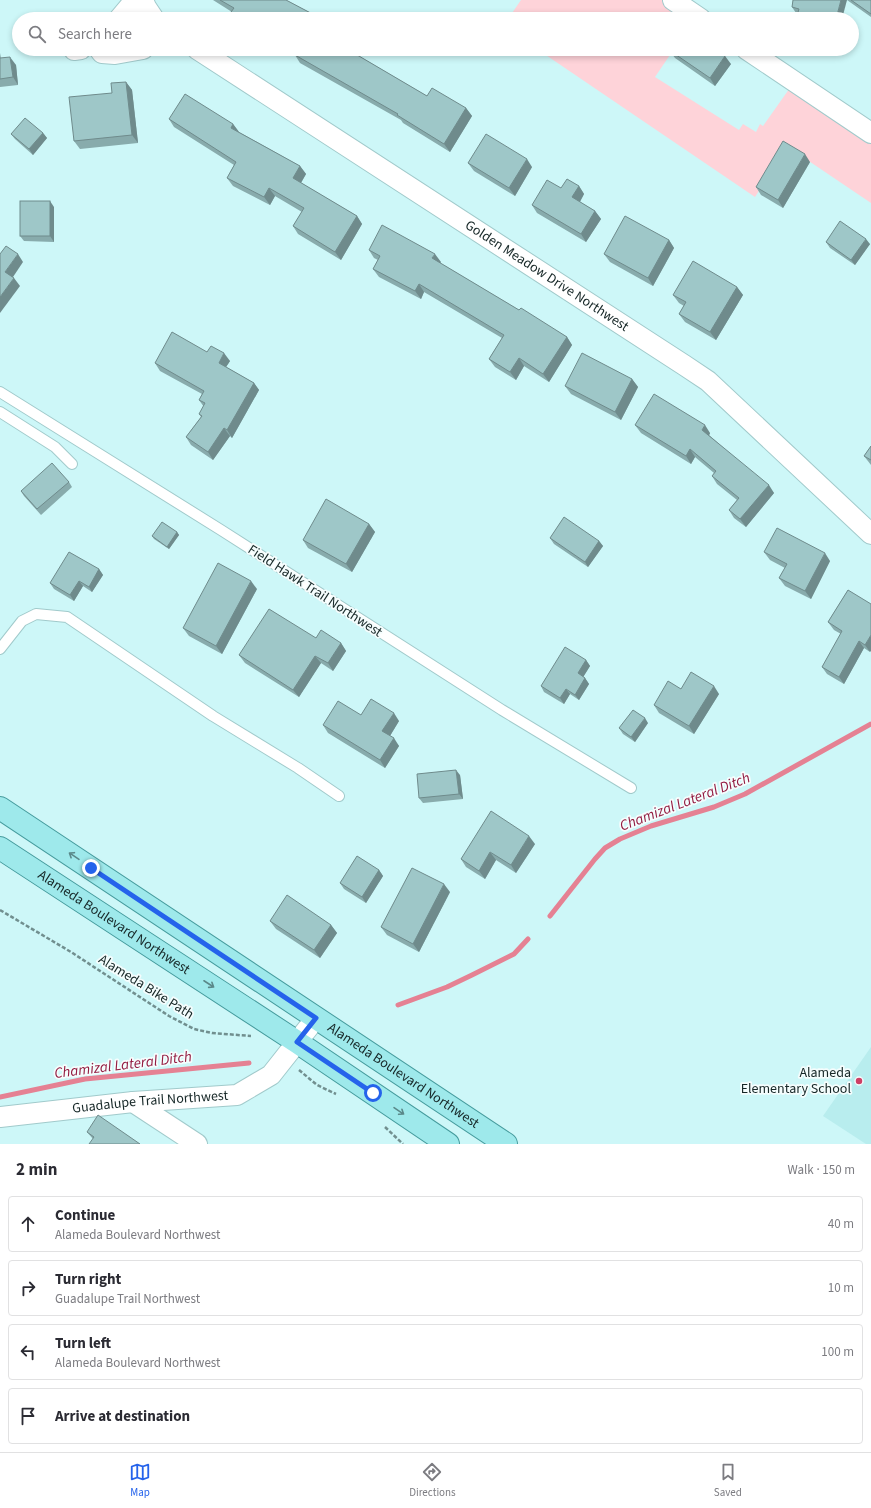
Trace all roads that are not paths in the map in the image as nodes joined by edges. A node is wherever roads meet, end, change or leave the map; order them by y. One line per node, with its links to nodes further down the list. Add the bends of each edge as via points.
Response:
1 (135, 0): 4 (street)
2 (143, 0): 5 (street)
3 (673, 0): 6 (street)
4 (125, 12)
5 (149, 12)
6 (691, 12)
7 (208, 56): 13 (street, Golden Meadow Drive Northwest, via 708,381)
8 (756, 56): 9 (street)
9 (871, 133)
10 (0, 392): 15 (lane, Field Hawk Trail Northwest, via 502,710)
11 (0, 412): 12 (lane, via 55,447)
12 (72, 464)
13 (871, 534)
14 (0, 649): 16 (lane, via 22,621 36,614 67,617 207,712)
15 (631, 788)
16 (339, 796)
17 (0, 808): 19 (main road, Alameda Boulevard Northwest, one-way to 17)
18 (0, 848): 20 (main road, Alameda Boulevard Northwest, one-way to 20)
19 (316, 1018): 20 (street, Guadalupe Trail Northwest); 25 (main road, Alameda Boulevard Northwest)
20 (297, 1042): 21 (street, Guadalupe Trail Northwest, via 271,1075 237,1095); 24 (main road, Alameda Boulevard Northwest, one-way to 24)
21 (133, 1102): 22 (street, Guadalupe Trail Northwest); 23 (street)
22 (0, 1117)
23 (197, 1144)
24 (448, 1144)
25 (506, 1144)

